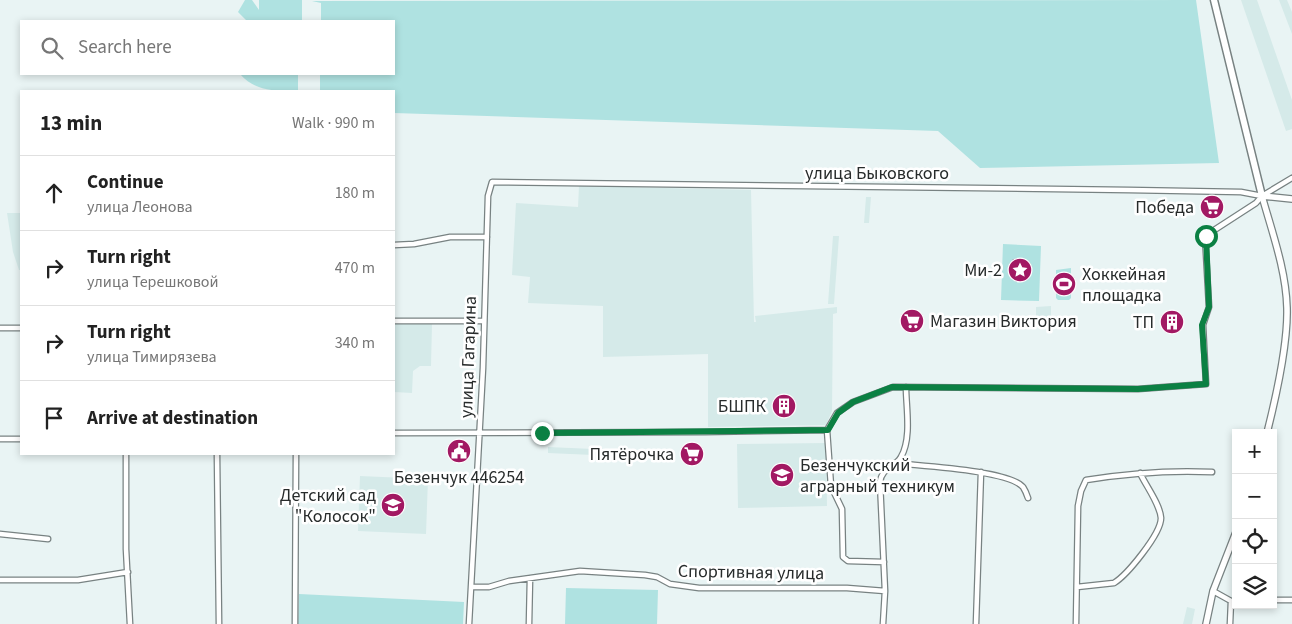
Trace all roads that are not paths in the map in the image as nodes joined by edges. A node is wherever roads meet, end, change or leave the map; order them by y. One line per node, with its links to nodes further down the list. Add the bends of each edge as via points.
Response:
1 (1214, 0): 4 (main road)
2 (1292, 178): 4 (street)
3 (492, 182): 4 (street, улица Быковского, via 1138,190 1241,192); 6 (street, улица Гагарина, via 488,196)
4 (1262, 196): 5 (street); 12 (street, via 1206,236 1209,307 1202,325 1206,384 1138,389); 13 (street, via 1277,251 1287,309)
5 (1292, 199)
6 (487, 237): 7 (street, via 450,237); 9 (street, улица Гагарина)
7 (395, 245)
8 (395, 321): 9 (street)
9 (484, 321): 16 (street, улица Гагарина)
10 (0, 328): 11 (street)
11 (20, 328)
12 (906, 387): 14 (street, via 882,390 853,402 838,413); 22 (street, via 905,444 901,457)
13 (1268, 429)
14 (828, 430): 16 (street); 30 (street, via 831,486 842,509 843,557 848,561)
15 (395, 433): 16 (street)
16 (479, 433): 34 (street, улица Гагарина)
17 (0, 439): 18 (street)
18 (20, 439)
19 (126, 455): 31 (street)
20 (217, 455): 43 (street)
21 (296, 455): 44 (street)
22 (895, 463): 23 (street); 30 (street, via 885,469 880,482)
23 (981, 472): 26 (street, via 1007,478 1023,487); 48 (street)
24 (1212, 472): 25 (street, via 1174,470)
25 (1140, 473): 35 (street, via 1086,480 1078,506); 35 (street, via 1160,512 1160,527 1114,583)
26 (1028, 498)
27 (0, 534): 28 (street)
28 (48, 539)
29 (1232, 543): 37 (street)
30 (884, 562): 36 (street)
31 (128, 572): 33 (street, via 78,580); 42 (street)
32 (530, 578): 34 (street, Спортивная улица, via 489,587); 36 (street, Спортивная улица, via 580,571 645,575 670,584 699,588); 46 (street)
33 (0, 580)
34 (471, 587): 45 (street, улица Гагарина)
35 (1077, 587): 49 (street)
36 (885, 591): 47 (street)
37 (1214, 591): 38 (street); 50 (street)
38 (1232, 600)
39 (1277, 600): 40 (street)
40 (1292, 600)
41 (1232, 609): 51 (street)
42 (130, 624)
43 (218, 624)
44 (295, 624)
45 (469, 624)
46 (529, 624)
47 (883, 624)
48 (976, 624)
49 (1076, 624)
50 (1206, 624)
51 (1230, 624)

